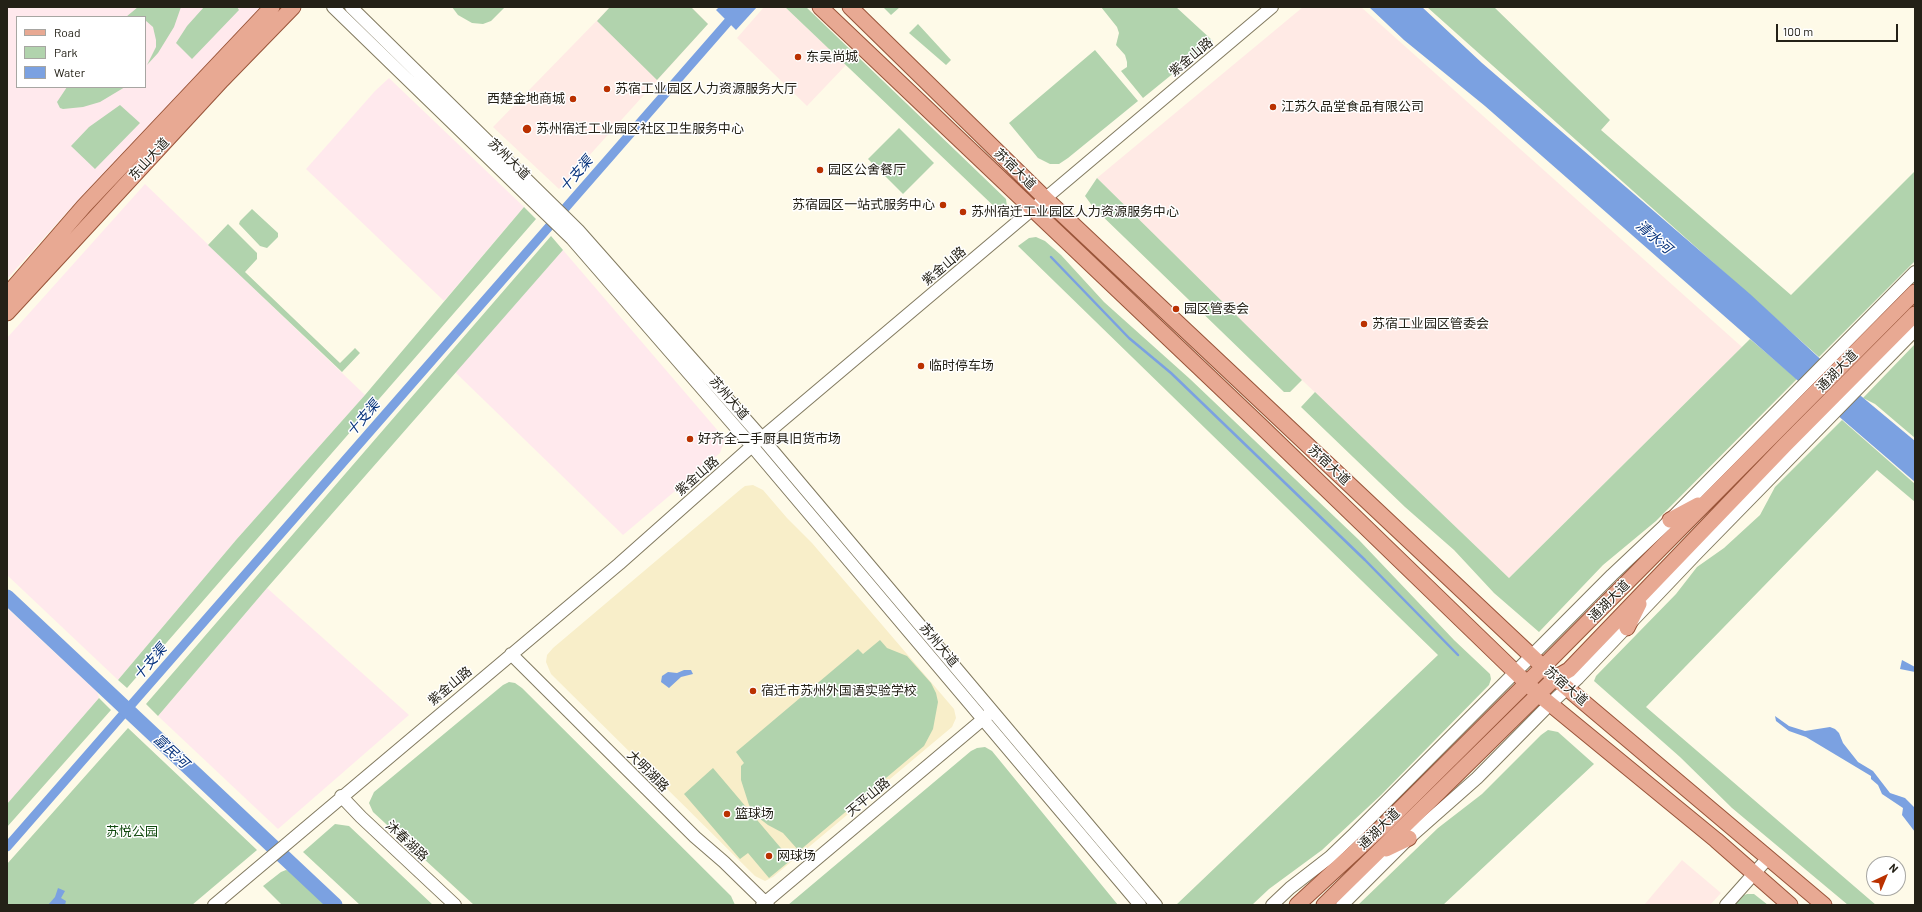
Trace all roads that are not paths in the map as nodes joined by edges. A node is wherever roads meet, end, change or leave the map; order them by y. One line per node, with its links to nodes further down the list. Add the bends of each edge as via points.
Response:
1 (272, 7): 14 (main road, 东山大道, via 84,206)
2 (293, 7): 15 (main road, 东山大道, via 217,85)
3 (333, 7): 8 (street, 苏州大道)
4 (351, 7): 8 (street, 苏州大道)
5 (820, 7): 10 (main road, 苏宿大道)
6 (850, 7): 9 (main road, 苏宿大道)
7 (1272, 7): 9 (street, 紫金山路)
8 (533, 193): 11 (street, 苏州大道)
9 (1046, 199): 10 (street, 紫金山路); 28 (main road, 苏宿大道)
10 (1033, 209): 20 (street, 紫金山路); 30 (main road, 苏宿大道)
11 (575, 234): 20 (street, 苏州大道); 22 (street, 苏州大道)
12 (1915, 272): 18 (street)
13 (1915, 292): 18 (main road, 通湖大道)
14 (7, 295)
15 (7, 313)
16 (1915, 314): 19 (main road, 通湖大道)
17 (1915, 330): 19 (street)
18 (1837, 361): 21 (main road, 通湖大道); 24 (street, via 1790,399)
19 (1860, 378): 21 (main road, 通湖大道)
20 (762, 438): 22 (street, 紫金山路); 35 (street, 苏州大道)
21 (1784, 445): 23 (main road, 通湖大道); 25 (main road, 通湖大道); 26 (street, via 1697,553)
22 (752, 446): 27 (street, 紫金山路, via 619,564); 35 (street, 苏州大道)
23 (1715, 495): 24 (main road); 29 (main road, 通湖大道)
24 (1670, 520): 28 (street)
25 (1647, 589): 26 (main road); 31 (main road, 通湖大道, via 1568,670)
26 (1627, 628): 33 (street)
27 (508, 656): 36 (street, 紫金山路); 45 (street, 大明湖路, via 724,862)
28 (1532, 657): 29 (main road, 苏宿大道); 30 (street)
29 (1544, 667): 31 (main road, 苏宿大道); 32 (main road, 通湖大道)
30 (1516, 673): 32 (main road, 苏宿大道); 48 (street, via 1330,857)
31 (1555, 678): 33 (main road, 苏宿大道); 34 (main road, 通湖大道)
32 (1527, 683): 34 (main road, 苏宿大道); 49 (main road, 通湖大道, via 1383,826)
33 (1567, 688): 34 (street); 39 (main road, 苏宿大道)
34 (1544, 699): 37 (street, via 1477,778); 38 (main road, 通湖大道); 40 (main road, 苏宿大道)
35 (989, 717): 45 (street, 天平山路); 46 (street, 苏州大道); 47 (street, 苏州大道)
36 (339, 798): 42 (street, 紫金山路); 43 (street, 沐春湖路, via 386,849); 44 (street, 沐春湖路)
37 (1409, 838): 38 (main road); 50 (street)
38 (1374, 855): 41 (main road, 通湖大道)
39 (1768, 858): 40 (street); 53 (main road, 苏宿大道)
40 (1753, 874): 51 (street); 52 (main road, 苏宿大道)
41 (1325, 904)
42 (214, 905)
43 (449, 905)
44 (455, 905)
45 (765, 905)
46 (1140, 905)
47 (1156, 905)
48 (1272, 905)
49 (1297, 905)
50 (1342, 905)
51 (1726, 905)
52 (1790, 905)
53 (1824, 905)

